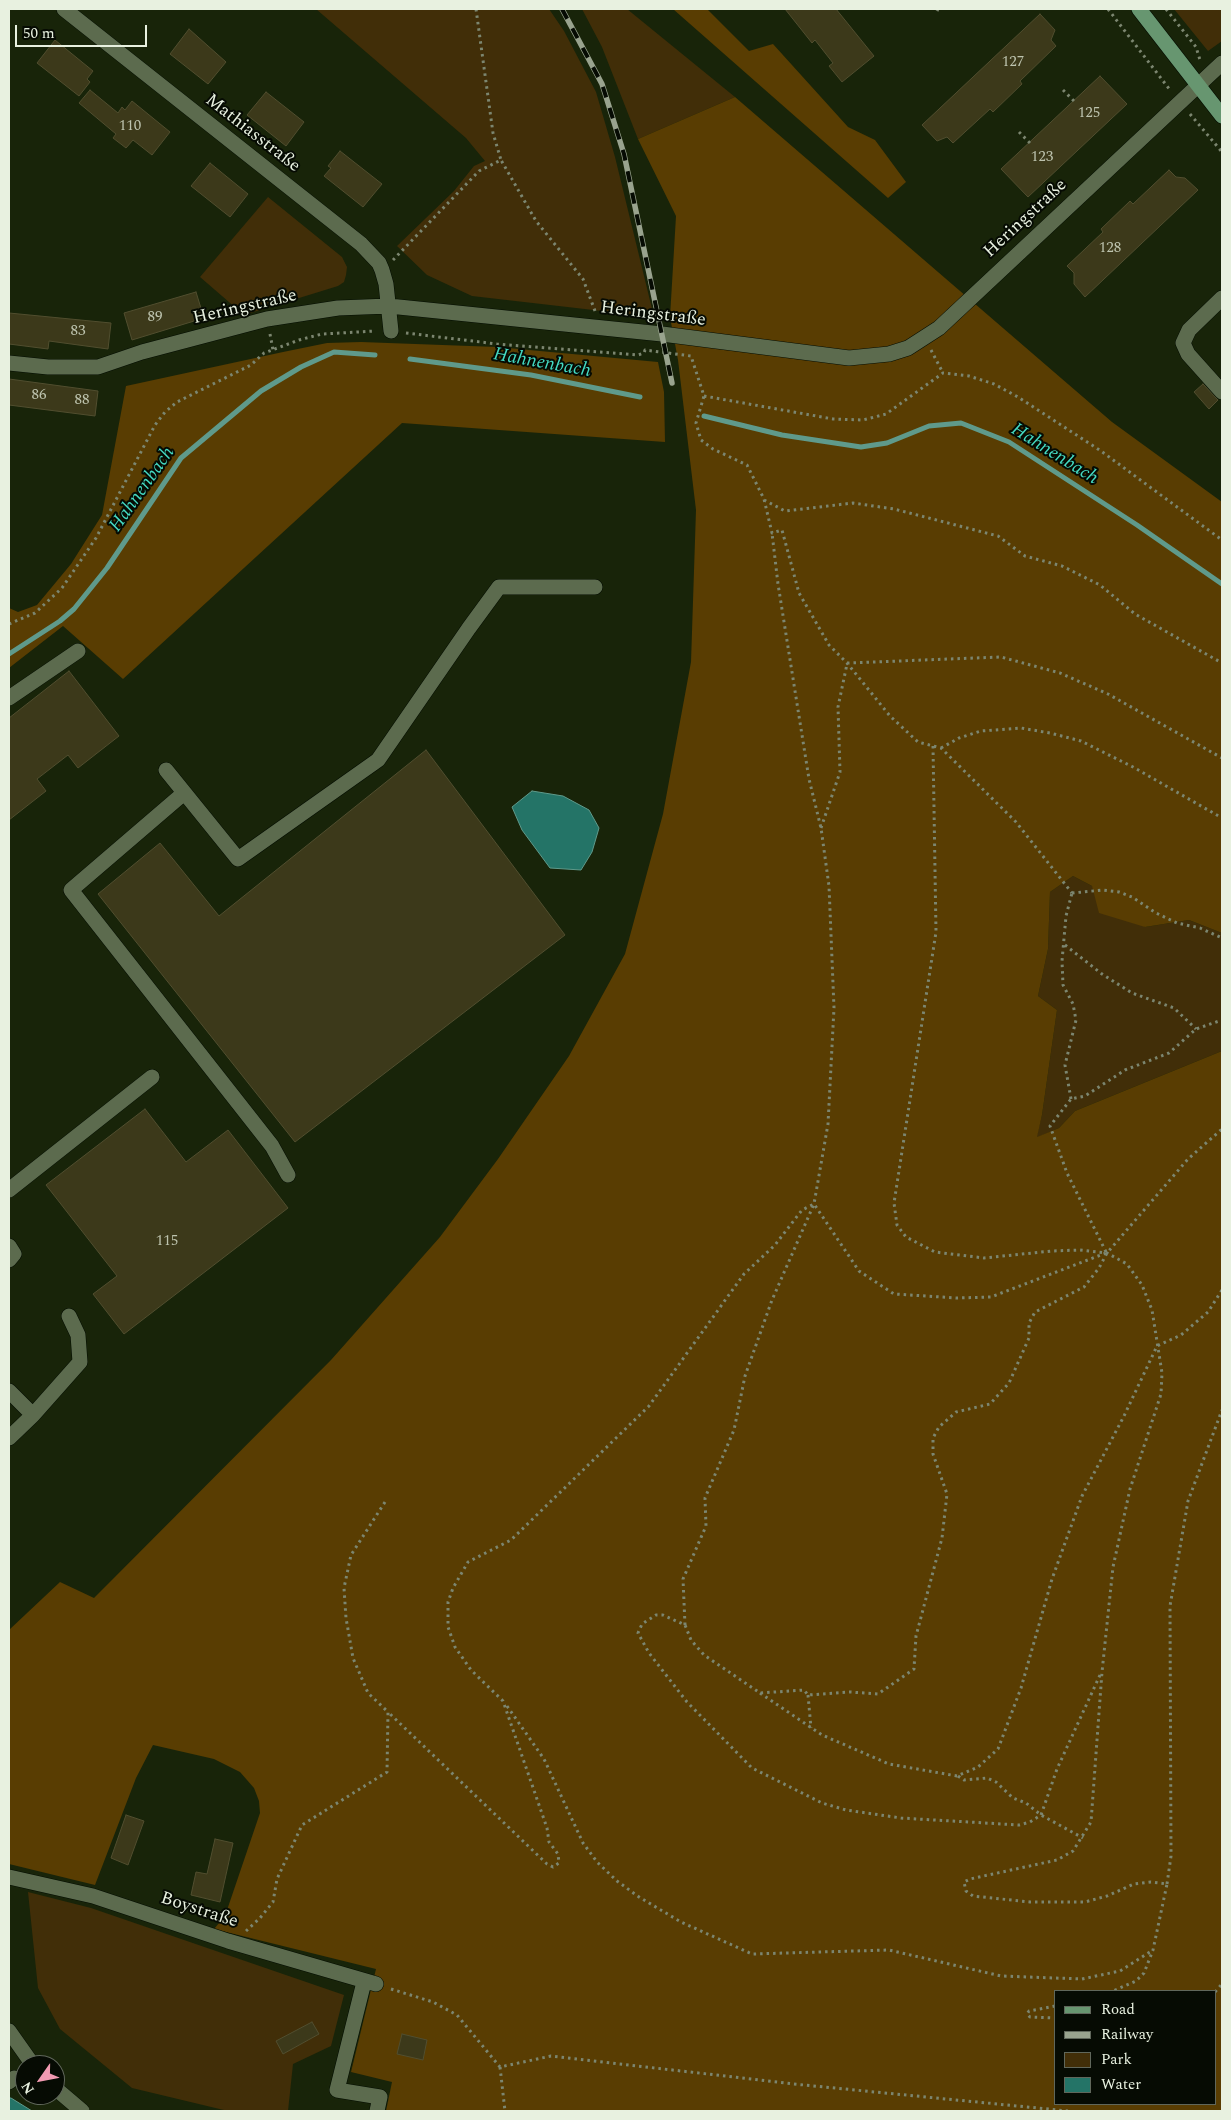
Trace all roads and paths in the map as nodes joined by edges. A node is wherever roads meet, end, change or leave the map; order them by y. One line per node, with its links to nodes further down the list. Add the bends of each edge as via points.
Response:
1 (64, 9): 17 (street, Mathiasstraße, via 361,244)
2 (476, 9): 16 (path, via 493,133)
3 (1108, 9): 11 (path)
4 (1139, 9): 8 (main road)
5 (1166, 9): 7 (path, via 1196,47)
6 (1222, 63): 7 (street, Heringstraße)
7 (1210, 75): 8 (street, Heringstraße)
8 (1198, 87): 11 (street, Heringstraße); 12 (main road)
9 (1063, 90): 10 (path)
10 (1076, 103)
11 (1181, 103): 15 (path); 20 (street, Heringstraße, via 939,328 908,348 870,358 849,358)
12 (1222, 116)
13 (1019, 132): 14 (path)
14 (1032, 145)
15 (1222, 152)
16 (501, 160): 17 (path, via 479,171); 20 (path, via 536,221 583,279 594,304)
17 (382, 270): 19 (street, Mathiasstraße)
18 (1222, 298): 27 (street, via 1189,330 1183,342 1188,354)
19 (389, 306): 20 (street, Heringstraße); 21 (street, Mathiasstraße); 25 (street, Heringstraße, via 338,308 267,319 98,367)
20 (596, 327)
21 (391, 331)
22 (370, 332): 33 (path, via 322,334 299,340 264,353 251,365 177,402 155,426 96,538 62,588 35,613)
23 (414, 333): 28 (path, via 497,344 638,355 645,350 691,356)
24 (935, 356): 26 (path)
25 (9, 363)
26 (943, 374): 28 (path, via 886,414 863,420 833,419); 31 (path, via 969,376 1018,397 1101,451)
27 (1222, 392)
28 (704, 396): 29 (path, via 696,424 701,440 747,466)
29 (764, 499): 30 (path); 36 (path, via 785,510 853,503 894,509 998,536 1025,556 1062,566 1100,585 1135,614)
30 (772, 533): 35 (path, via 782,530 799,592 829,645); 44 (path, via 809,779)
31 (1222, 540)
32 (594, 587): 42 (street, via 499,587 378,760 238,859)
33 (9, 624)
34 (78, 651): 37 (street)
35 (847, 663): 38 (path, via 890,716 918,742); 40 (path, via 1001,657 1060,673 1108,694); 44 (path, via 838,707 840,772)
36 (1222, 663)
37 (9, 698)
38 (933, 746): 39 (path); 57 (path, via 936,932 894,1203 897,1225 906,1237 919,1245 935,1252 968,1257 1052,1251)
39 (941, 748): 43 (path, via 981,731 1021,728 1050,732 1081,741); 45 (path, via 1016,822)
40 (1222, 758)
41 (166, 770): 42 (street)
42 (184, 793): 53 (street, via 72,890 272,1146)
43 (1222, 818)
44 (821, 828): 55 (path, via 829,886 834,1008 828,1124)
45 (1072, 893): 46 (path, via 1119,892 1177,923 1200,928); 47 (path, via 1066,916)
46 (1222, 938)
47 (1065, 945): 49 (path, via 1132,993 1174,1008); 51 (path, via 1063,985 1073,1004 1076,1020 1064,1065)
48 (1222, 1020): 49 (path)
49 (1196, 1029): 51 (path, via 1169,1053 1125,1070 1085,1096)
50 (152, 1077): 54 (street)
51 (1071, 1099): 57 (path, via 1050,1126 1067,1174)
52 (1222, 1129): 57 (path, via 1188,1159)
53 (288, 1175)
54 (9, 1190)
55 (814, 1204): 57 (path, via 859,1271 894,1294 991,1297); 67 (path, via 772,1300 745,1376 734,1430 705,1498 706,1526 683,1579); 71 (path, via 802,1210 775,1245 744,1274 650,1406 511,1540 468,1562 448,1602 448,1627 455,1647 471,1670)
56 (9, 1246): 58 (street, via 14,1254)
57 (1107, 1253): 61 (path, via 1127,1264 1142,1285 1152,1310); 70 (path, via 1084,1287 1035,1312 1028,1324 1029,1338 1009,1383 990,1404 956,1412 939,1427 933,1438 933,1454 947,1494 942,1538 916,1636 914,1669 878,1694)
58 (9, 1260)
59 (1222, 1290): 61 (path, via 1208,1312 1181,1335)
60 (68, 1316): 64 (street, via 78,1336 80,1362)
61 (1157, 1346): 68 (path, via 1162,1373 1161,1394 1130,1489 1113,1568); 74 (path, via 1082,1496 1052,1579 1021,1688 998,1749 978,1767)
62 (9, 1391): 64 (street)
63 (1222, 1410): 78 (path, via 1188,1501 1170,1606 1171,1856)
64 (33, 1414): 65 (street)
65 (9, 1438)
66 (385, 1502): 72 (path, via 351,1555 344,1588 353,1658 368,1693)
67 (685, 1625): 69 (path, via 691,1640 704,1655); 75 (path, via 656,1615 642,1624 638,1633 649,1654 687,1702 752,1768 783,1785 846,1810 901,1818 1019,1825)
68 (1102, 1672): 75 (path, via 1057,1770); 76 (path, via 1091,1822)
69 (760, 1693): 70 (path, via 804,1690); 73 (path)
70 (808, 1695): 73 (path)
71 (504, 1701): 72 (path, via 549,1842 560,1860 556,1866 547,1864); 80 (path, via 544,1759 584,1843 597,1862 617,1881 656,1907 698,1931 752,1954 889,1950 1001,1976 1082,1979 1120,1971)
72 (388, 1712): 79 (path, via 387,1772 302,1825 276,1879 273,1902 245,1931)
73 (811, 1728): 74 (path, via 889,1764)
74 (957, 1776): 75 (path, via 964,1780 987,1778 996,1782 1013,1798)
75 (1041, 1815): 76 (path)
76 (1083, 1838): 78 (path, via 1074,1852 1057,1860 970,1878 964,1882 966,1891 973,1896 1030,1902 1084,1902 1134,1884)
77 (9, 1877): 79 (street, Boystraße, via 93,1896)
78 (1167, 1884): 80 (path)
79 (228, 1941): 81 (street, Boystraße)
80 (1154, 1950): 82 (path, via 1144,1973 1136,1982)
81 (370, 1983): 87 (path, via 433,2002 457,2015); 90 (street, via 337,2090 380,2098)
82 (1116, 1990)
83 (1054, 2006): 84 (path, via 1027,2014 1030,2017)
84 (1054, 2018)
85 (9, 2031): 86 (street)
86 (26, 2055)
87 (500, 2067): 91 (path); 92 (path, via 551,2056)
88 (65, 2097): 89 (street)
89 (82, 2111)
90 (377, 2111)
91 (505, 2111)
92 (1068, 2111)

